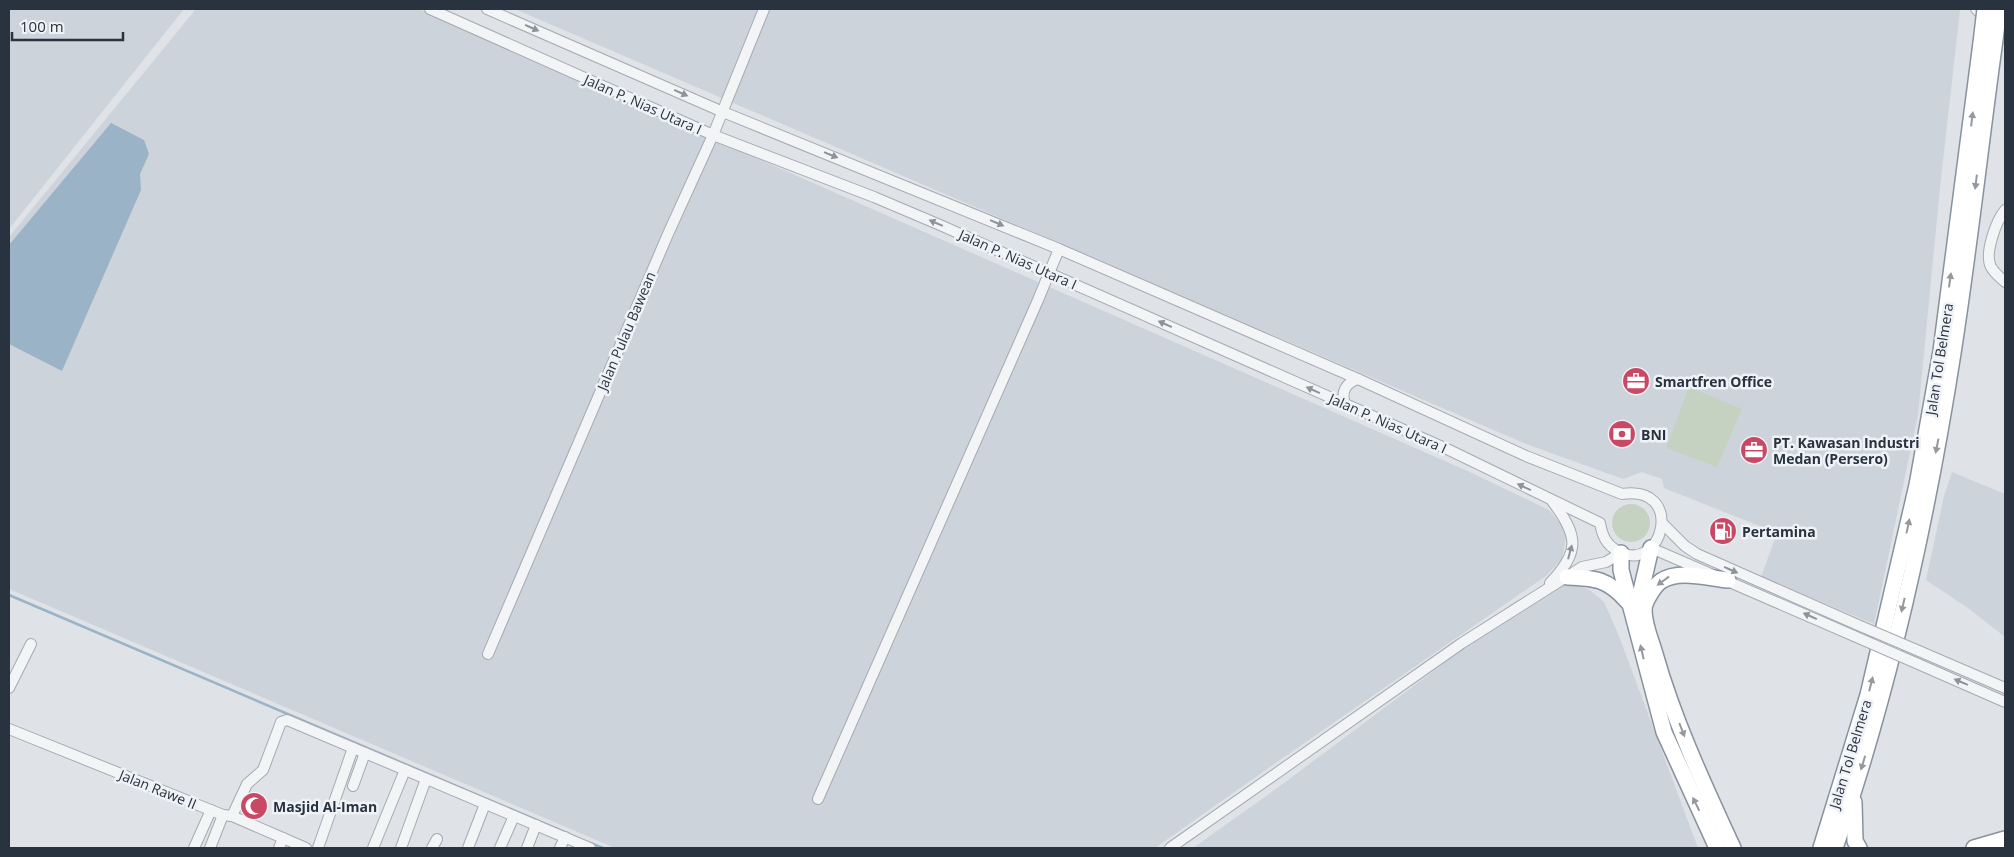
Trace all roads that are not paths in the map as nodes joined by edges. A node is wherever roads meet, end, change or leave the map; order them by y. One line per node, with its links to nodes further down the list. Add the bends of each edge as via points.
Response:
1 (430, 9): 9 (street, Jalan P. Nias Utara I)
2 (487, 9): 8 (street, Jalan P. Nias Utara I, one-way to 8)
3 (764, 9): 8 (street, Jalan Pulau Bawean)
4 (1976, 9): 7 (street)
5 (1985, 9): 7 (highway, Jalan Tol Belmera, bridge)
6 (1999, 9): 7 (highway, Jalan Tol Belmera, bridge)
7 (1993, 42): 35 (highway, Jalan Tol Belmera, via 1955,342 1922,525 1878,710)
8 (723, 112): 9 (street, Jalan Pulau Bawean); 11 (street, Jalan P. Nias Utara I, one-way to 11)
9 (713, 135): 12 (street, Jalan P. Nias Utara I, one-way to 9, via 874,197); 25 (street, Jalan Pulau Bawean)
10 (2005, 210): 13 (street, via 1995,226 1990,262 1994,272)
11 (1059, 249): 12 (street); 14 (street, Jalan P. Nias Utara I)
12 (1049, 273): 15 (street, Jalan P. Nias Utara I, one-way to 12); 36 (street)
13 (2005, 282)
14 (1358, 379): 15 (street, via 1344,389); 17 (street, Jalan P. Nias Utara I, via 1526,456 1622,494 1632,492 1650,498 1657,506)
15 (1345, 405): 16 (street, Jalan P. Nias Utara I, one-way to 15)
16 (1551, 499): 19 (street, Jalan P. Nias Utara I, via 1600,523 1605,541); 22 (street, one-way to 16, via 1568,561 1572,547 1567,520)
17 (1663, 524): 18 (street); 27 (street, one-way to 27, bridge, via 1696,554)
18 (1651, 548): 19 (street, via 1636,554); 21 (street); 23 (highway)
19 (1621, 553): 20 (street, via 1606,562 1582,567); 23 (highway, via 1621,570)
20 (1567, 578): 22 (street); 23 (highway, via 1603,582 1616,588)
21 (1728, 580): 23 (highway, one-way to 23, via 1671,576 1659,582); 28 (street, one-way to 21, bridge)
22 (1542, 591): 56 (street, via 1462,643)
23 (1638, 608): 57 (highway, one-way to 23, via 1664,732 1643,660); 58 (highway, one-way to 58, via 1700,777)
24 (31, 644): 26 (street)
25 (488, 654)
26 (9, 688)
27 (2005, 688)
28 (2005, 702)
29 (9, 729): 38 (street, Jalan Rawe II)
30 (353, 748): 31 (street); 39 (street, via 284,720 263,770 247,784); 48 (street)
31 (365, 753): 32 (street); 34 (street)
32 (405, 770): 33 (street); 49 (street)
33 (426, 779): 37 (street); 50 (street)
34 (353, 786)
35 (1846, 794): 59 (highway); 60 (highway, Jalan Tol Belmera); 61 (highway, Jalan Tol Belmera); 62 (highway)
36 (818, 799)
37 (485, 804): 40 (street); 51 (street)
38 (211, 810): 39 (street, Jalan Rawe II); 45 (street)
39 (227, 816): 44 (street, Jalan Rawe II); 46 (street)
40 (514, 816): 41 (street); 52 (street)
41 (536, 825): 42 (street); 53 (street)
42 (565, 837): 54 (street); 55 (street)
43 (2005, 839): 63 (highway)
44 (281, 843): 47 (street, Jalan Rawe II)
45 (194, 848)
46 (210, 848)
47 (303, 848)
48 (318, 848)
49 (373, 848)
50 (400, 848)
51 (468, 848)
52 (500, 848)
53 (527, 848)
54 (560, 848)
55 (590, 848)
56 (1170, 848)
57 (1717, 848)
58 (1733, 848)
59 (1814, 848)
60 (1821, 848)
61 (1835, 848)
62 (1859, 848)
63 (1974, 848)

